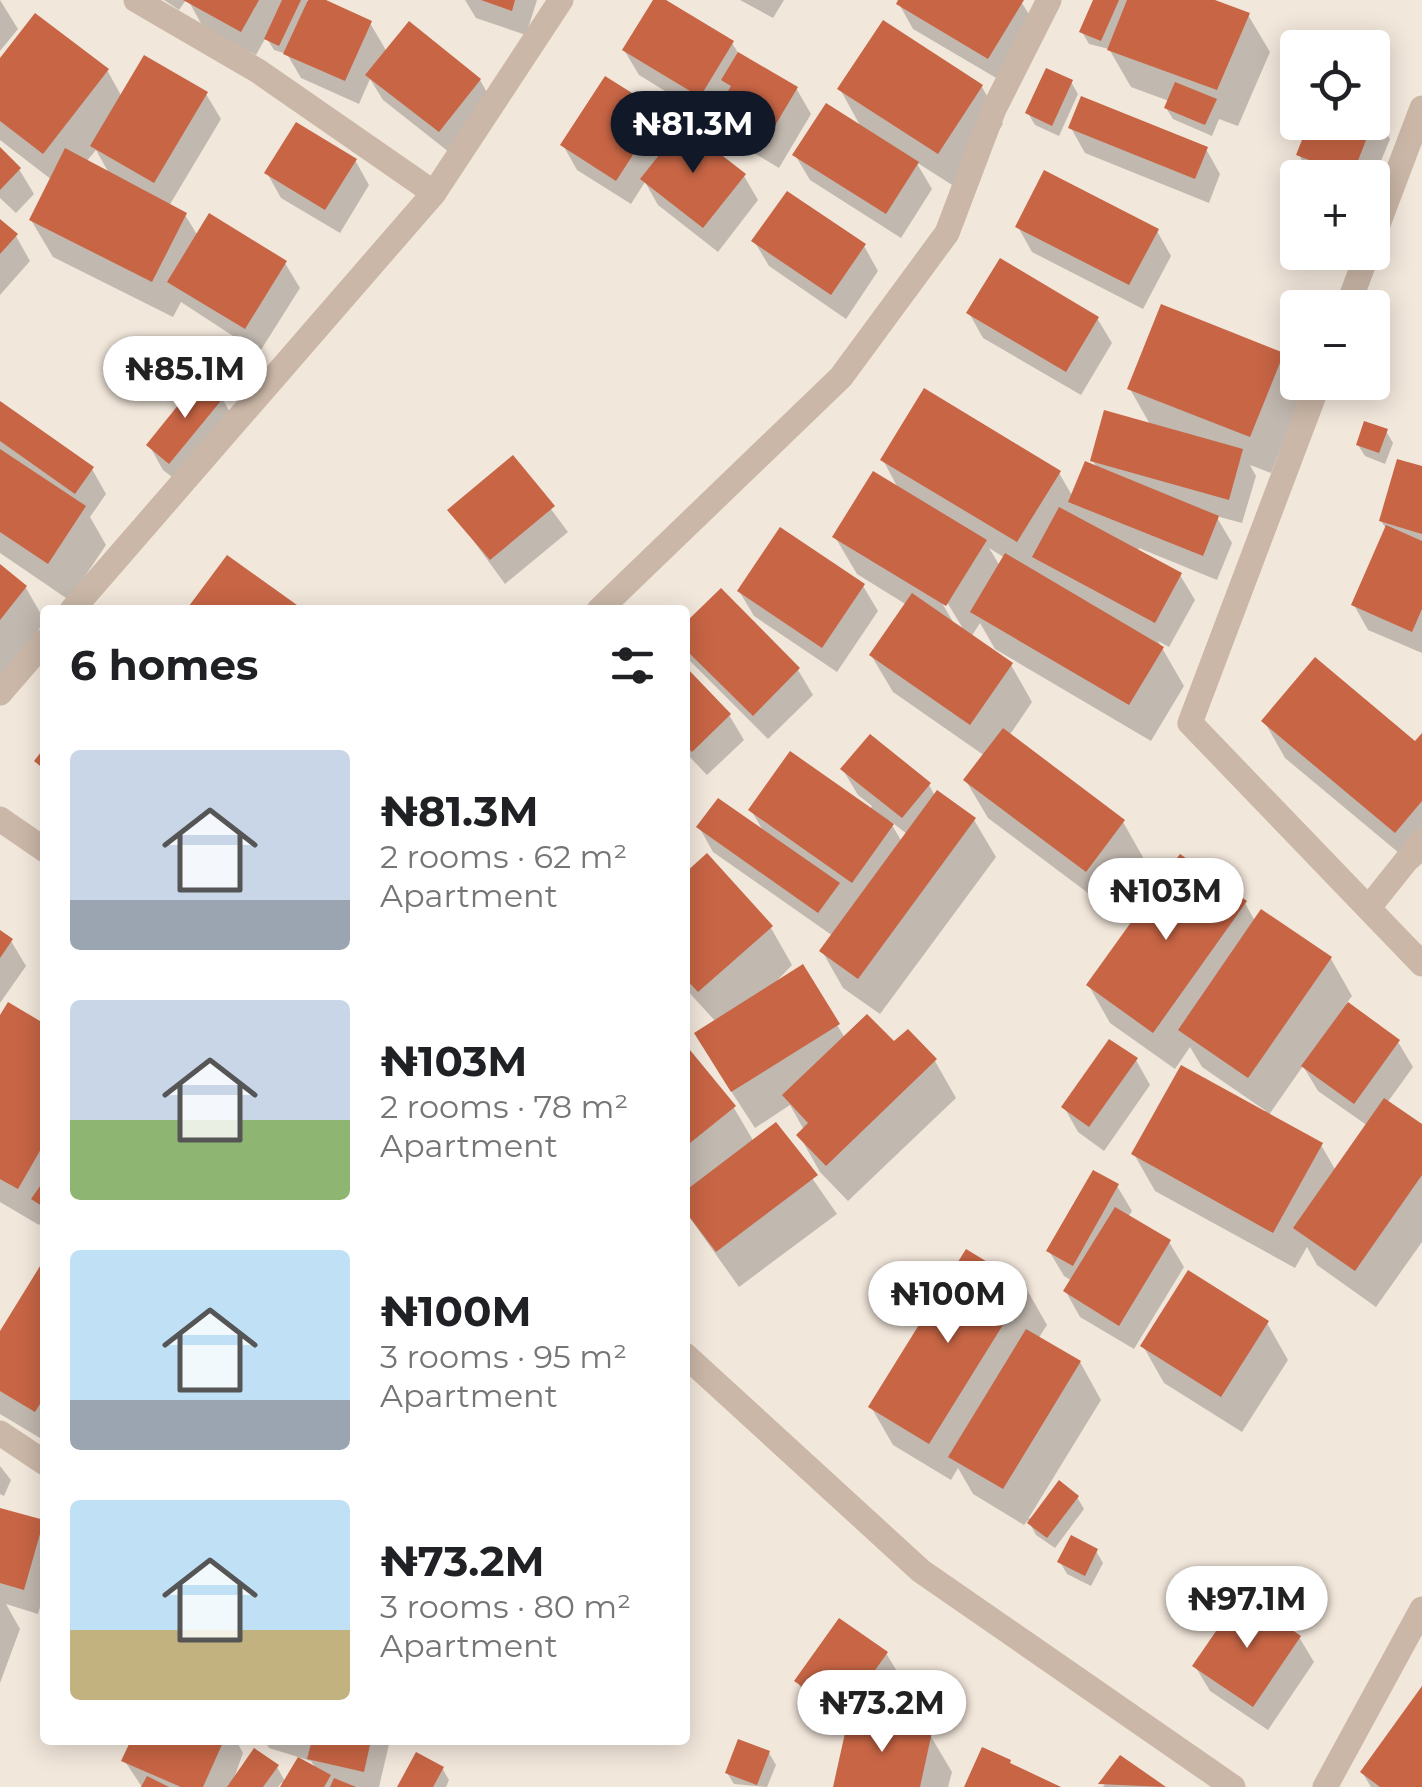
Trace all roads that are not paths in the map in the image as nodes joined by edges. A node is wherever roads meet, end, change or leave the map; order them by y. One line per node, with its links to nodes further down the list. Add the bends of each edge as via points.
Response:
1 (136, 0): 5 (street, via 258,72)
2 (561, 0): 5 (street)
3 (1050, 0): 9 (street, via 994,109 947,233 900,297 841,376)
4 (1422, 108): 6 (street)
5 (434, 192): 8 (street)
6 (1390, 192)
7 (1311, 400): 15 (street, via 1190,723)
8 (76, 605)
9 (604, 605)
10 (40, 647): 11 (street)
11 (0, 693)
12 (0, 819): 14 (street)
13 (1422, 841): 15 (street)
14 (40, 847)
15 (1370, 906): 16 (street)
16 (1422, 964)
17 (690, 1360): 21 (street, via 922,1571)
18 (0, 1433): 19 (street)
19 (40, 1459)
20 (1422, 1609): 22 (street)
21 (1233, 1787)
22 (1325, 1787)

